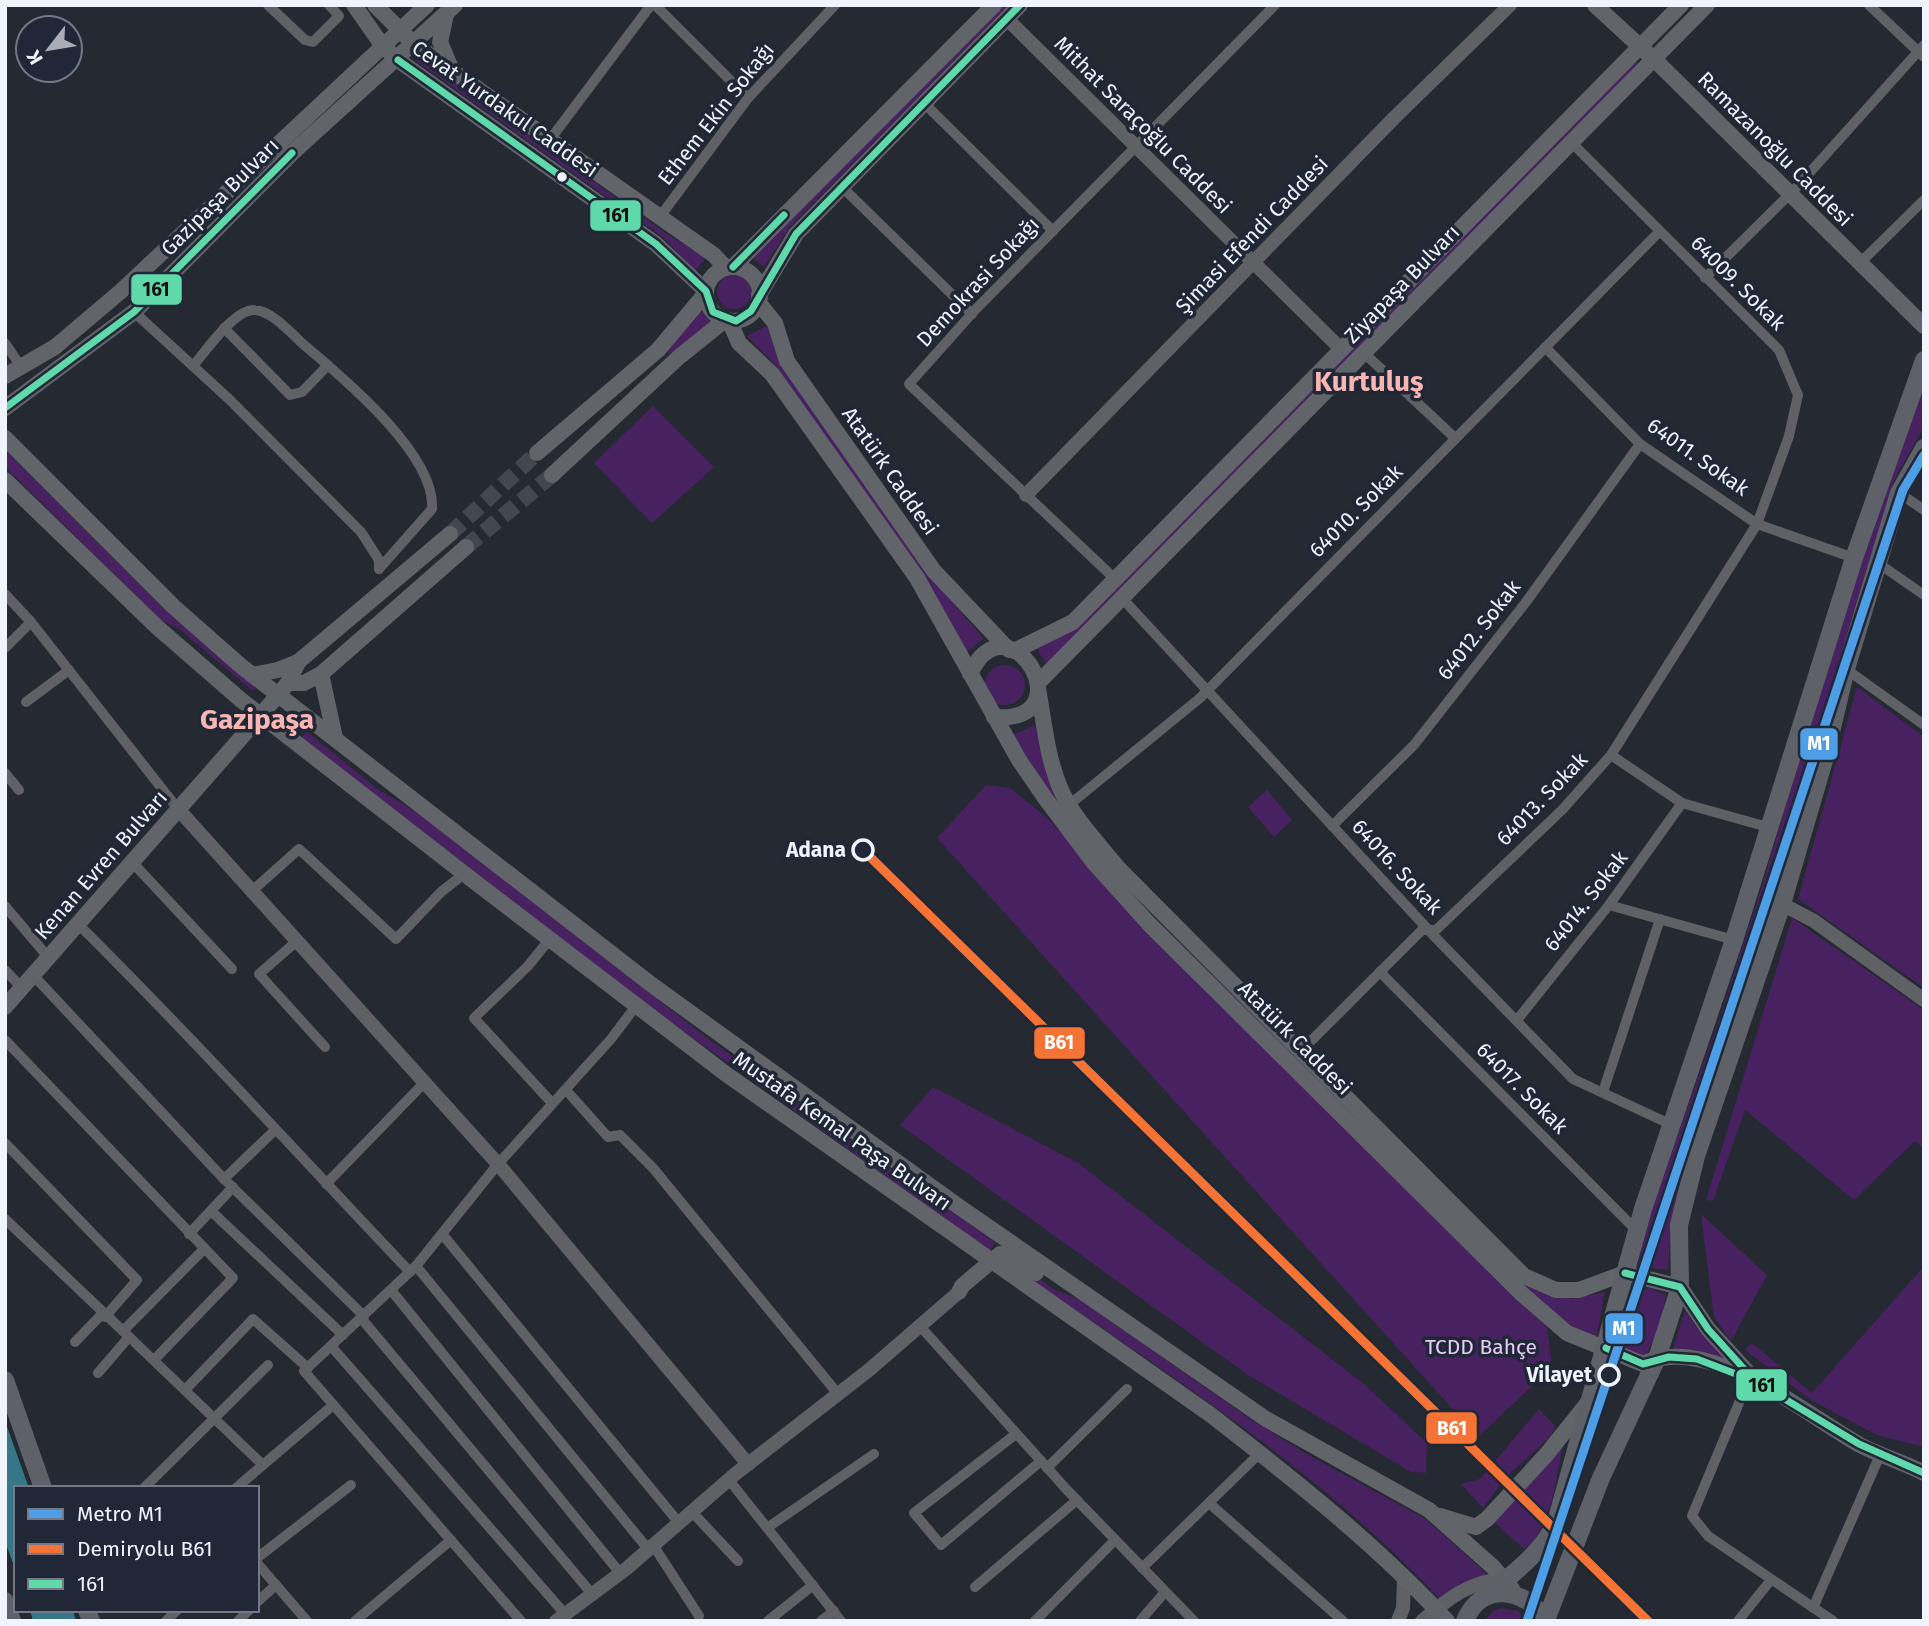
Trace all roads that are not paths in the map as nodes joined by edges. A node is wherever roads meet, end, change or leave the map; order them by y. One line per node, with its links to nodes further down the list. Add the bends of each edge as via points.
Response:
1 (268, 5): 2 (street, via 305,40 313,42 340,16)
2 (330, 5)
3 (354, 5): 21 (main road, Cevat Yurdakul Caddesi)
4 (374, 5): 19 (main road, Cevat Yurdakul Caddesi)
5 (427, 5): 19 (main road, Gazipaşa Bulvarı)
6 (653, 5): 26 (street); 28 (street)
7 (835, 5): 26 (street, Ethem Ekin Sokağı)
8 (994, 5): 39 (main road)
9 (1020, 5): 18 (main road)
10 (1275, 5): 30 (street, Demokrasi Sokağı)
11 (1510, 5): 38 (street, Şimasi Efendi Caddesi)
12 (1595, 5): 22 (main road, Ramazanoğlu Caddesi)
13 (1608, 5): 22 (main road, Ramazanoğlu Caddesi)
14 (1681, 5): 22 (main road, Ziyapaşa Bulvarı)
15 (1707, 5): 22 (main road, Ziyapaşa Bulvarı)
16 (1869, 5): 23 (street)
17 (451, 10): 20 (main road, Gazipaşa Bulvarı); 25 (main road, via 440,42)
18 (1007, 19): 27 (main road); 30 (street, Mithat Saraçoğlu Caddesi)
19 (398, 31): 20 (main road, Cevat Yurdakul Caddesi); 21 (main road, Gazipaşa Bulvarı)
20 (414, 44): 24 (main road, Gazipaşa Bulvarı); 25 (main road, Cevat Yurdakul Caddesi)
21 (382, 45): 24 (main road, Cevat Yurdakul Caddesi); 56 (main road, Gazipaşa Bulvarı, via 178,239 55,347)
22 (1649, 50): 29 (main road, Ziyapaşa Bulvarı); 32 (main road, Ramazanoğlu Caddesi); 51 (main road, Ziyapaşa Bulvarı)
23 (1922, 51): 32 (street)
24 (398, 60): 41 (main road, Cevat Yurdakul Caddesi, via 656,244); 44 (main road, Gazipaşa Bulvarı, via 292,153)
25 (453, 72): 28 (main road, Cevat Yurdakul Caddesi)
26 (748, 98): 34 (street, Ethem Ekin Sokağı)
27 (923, 102): 31 (main road); 35 (street)
28 (549, 141): 34 (main road, Cevat Yurdakul Caddesi)
29 (1571, 142): 36 (street, 64009. Sokak); 52 (main road, Ziyapaşa Bulvarı)
30 (1134, 146): 35 (street, Demokrasi Sokağı); 38 (street, Mithat Saraçoğlu Caddesi)
31 (841, 186): 42 (main road, via 796,233); 45 (street)
32 (1794, 190): 37 (main road, Ramazanoğlu Caddesi); 40 (street)
33 (1924, 200): 37 (street)
34 (659, 218): 39 (main road, Cevat Yurdakul Caddesi)
35 (1053, 231): 45 (street, Demokrasi Sokağı)
36 (1660, 232): 40 (street, 64009. Sokak); 50 (street, 64010. Sokak)
37 (1864, 259): 43 (main road, Ramazanoğlu Caddesi); 47 (main road, Ramazanoğlu Caddesi)
38 (1254, 264): 51 (street, Mithat Saraçoğlu Caddesi); 67 (street, Şimasi Efendi Caddesi)
39 (730, 267): 41 (main road, via 714,274); 42 (main road, via 755,279)
40 (1705, 278): 69 (street, 64009. Sokak, via 1779,350 1798,395 1789,436)
41 (706, 292): 46 (main road, via 711,310); 63 (main road, via 658,350)
42 (759, 298): 46 (main road, via 745,318); 80 (main road, Atatürk Caddesi, via 775,323 787,361 934,571)
43 (1924, 311)
44 (134, 312): 55 (street); 58 (main road, Gazipaşa Bulvarı)
45 (972, 314): 67 (street, Demokrasi Sokağı, via 909,384)
46 (727, 320): 64 (main road, via 679,357); 85 (main road, Atatürk Caddesi, via 739,343 772,374 916,578)
47 (1924, 326)
48 (224, 328): 54 (street, via 250,310 263,312); 54 (street, via 290,396 302,392); 55 (street)
49 (5, 343): 56 (street)
50 (1545, 347): 60 (street, 64010. Sokak); 61 (street, 64011. Sokak)
51 (1341, 349): 74 (main road, Ziyapaşa Bulvarı)
52 (1364, 353): 60 (street); 77 (main road, Ziyapaşa Bulvarı)
53 (1924, 360): 72 (main road)
54 (328, 365): 55 (street, via 367,398 402,441 433,499 432,509 379,569 379,560 361,531)
55 (193, 366)
56 (22, 368): 57 (main road, Gazipaşa Bulvarı)
57 (5, 376)
58 (5, 408)
59 (5, 438): 86 (main road, Mustafa Kemal Paşa Bulvarı, via 174,607)
60 (1455, 438): 89 (street, 64010. Sokak)
61 (1640, 444): 69 (street, 64011. Sokak); 101 (street, 64012. Sokak, via 1526,602 1414,745)
62 (1924, 448): 66 (main road)
63 (537, 453)
64 (552, 475)
65 (5, 480): 91 (main road, Mustafa Kemal Paşa Bulvarı, via 157,626)
66 (1899, 493): 68 (street); 73 (main road)
67 (1026, 495): 74 (street, Demokrasi Sokağı)
68 (1924, 510)
69 (1757, 524): 72 (street, 64011. Sokak); 95 (street, 64013. Sokak)
70 (450, 534): 81 (main road)
71 (466, 547): 84 (main road)
72 (1854, 558): 102 (main road)
73 (1878, 563): 76 (street); 82 (main road)
74 (1114, 578): 80 (main road, Ziyapaşa Bulvarı, via 1073,622)
75 (5, 594): 78 (street)
76 (1924, 595)
77 (1121, 597): 87 (main road, Ziyapaşa Bulvarı); 89 (street, 64016. Sokak)
78 (31, 622): 79 (street); 83 (street)
79 (5, 648)
80 (1012, 651): 85 (main road, via 982,656); 87 (main road, via 1034,667)
81 (298, 662): 86 (main road); 88 (main road, Kenan Evren Bulvarı)
82 (1846, 669): 93 (street); 106 (main road)
83 (69, 670): 90 (street); 100 (street)
84 (321, 674): 88 (main road); 94 (main road)
85 (971, 674): 92 (main road)
86 (252, 675): 88 (main road, Mustafa Kemal Paşa Bulvarı)
87 (1038, 686): 92 (main road, via 1027,709 1007,718); 99 (main road, Atatürk Caddesi, via 1048,751)
88 (283, 689): 91 (main road, Kenan Evren Bulvarı); 94 (main road, Mustafa Kemal Paşa Bulvarı)
89 (1206, 691): 99 (street, 64010. Sokak); 101 (street, 64016. Sokak)
90 (26, 702)
91 (261, 715): 100 (main road, Kenan Evren Bulvarı); 104 (main road, Mustafa Kemal Paşa Bulvarı)
92 (994, 717): 163 (main road, Atatürk Caddesi, via 1045,798 1094,863 1150,925 1522,1294 1567,1333)
93 (1924, 724)
94 (335, 738): 140 (main road, Mustafa Kemal Paşa Bulvarı, via 652,985)
95 (1611, 755): 98 (street); 111 (street, 64013. Sokak, via 1562,810 1436,930)
96 (5, 774): 97 (street)
97 (19, 790)
98 (1682, 803): 102 (street); 107 (street, 64014. Sokak)
99 (1069, 805): 127 (main road, Atatürk Caddesi, via 1119,869)
100 (178, 809): 103 (main road, Kenan Evren Bulvarı); 105 (street)
101 (1332, 826): 111 (street, 64016. Sokak)
102 (1771, 828): 113 (main road)
103 (132, 862): 110 (main road, Kenan Evren Bulvarı); 116 (street)
104 (464, 874): 105 (street, via 396,939 299,849); 112 (main road, Mustafa Kemal Paşa Bulvarı)
105 (252, 891): 114 (street)
106 (1782, 904): 121 (street); 152 (main road, via 1696,1156 1679,1224)
107 (1609, 905): 109 (street); 124 (street, 64014. Sokak)
108 (5, 906): 115 (street)
109 (1660, 919): 113 (street); 130 (street)
110 (76, 923): 115 (main road, Kenan Evren Bulvarı); 133 (street, via 184,1029)
111 (1429, 930): 118 (street, 64013. Sokak, via 1422,930); 124 (street, 64016. Sokak)
112 (550, 940): 122 (main road, Mustafa Kemal Paşa Bulvarı); 131 (street, via 474,1018)
113 (1734, 940): 132 (main road)
114 (297, 941): 126 (street, via 259,974); 128 (street)
115 (48, 957): 119 (main road, Kenan Evren Bulvarı)
116 (232, 969)
117 (5, 970): 120 (street)
118 (1380, 972): 127 (street, 64013. Sokak); 142 (street, 64017. Sokak)
119 (33, 975): 120 (main road, Kenan Evren Bulvarı); 136 (street)
120 (22, 988): 123 (main road, Kenan Evren Bulvarı)
121 (1924, 1000)
122 (636, 1006): 129 (street); 145 (main road, Mustafa Kemal Paşa Bulvarı)
123 (5, 1007)
124 (1517, 1020): 130 (street, 64016. Sokak, via 1573,1079)
125 (5, 1040): 143 (street)
126 (325, 1047)
127 (1300, 1052): 149 (main road, Atatürk Caddesi, via 1524,1276 1556,1290 1579,1290)
128 (425, 1083): 135 (street); 137 (street)
129 (566, 1090): 131 (street); 173 (street, via 608,1137 620,1135 653,1168)
130 (1603, 1092): 132 (street, 64016. Sokak)
131 (552, 1104): 135 (street)
132 (1672, 1125): 142 (main road)
133 (274, 1131): 136 (street); 137 (street)
134 (5, 1143): 156 (street, via 137,1280)
135 (498, 1164): 144 (street); 181 (street)
136 (224, 1179): 138 (street)
137 (326, 1184): 148 (street)
138 (233, 1187): 139 (street); 157 (street)
139 (211, 1210): 143 (street); 160 (street)
140 (970, 1214): 147 (main road, via 972,1222 1002,1247); 155 (main road, Mustafa Kemal Paşa Bulvarı)
141 (5, 1219): 156 (street)
142 (1638, 1232): 149 (main road)
143 (189, 1234): 146 (street)
144 (443, 1235): 148 (street); 194 (street)
145 (969, 1247): 147 (main road, Mustafa Kemal Paşa Bulvarı); 151 (main road, via 976,1261)
146 (204, 1249): 159 (street); 165 (street, via 233,1278)
147 (996, 1260): 150 (main road, Mustafa Kemal Paşa Bulvarı); 151 (main road); 155 (main road, via 1016,1259 1061,1290)
148 (413, 1269): 153 (street); 198 (street)
149 (1625, 1273): 152 (main road); 163 (main road)
150 (1012, 1276): 151 (main road); 180 (main road, Mustafa Kemal Paşa Bulvarı)
151 (976, 1278): 154 (main road)
152 (1680, 1287): 164 (main road); 170 (main road, via 1708,1329)
153 (391, 1290): 157 (street); 203 (street)
154 (959, 1292): 158 (street)
155 (1083, 1292): 193 (main road, Mustafa Kemal Paşa Bulvarı, via 1287,1433)
156 (103, 1315): 159 (street); 161 (street)
157 (362, 1317): 160 (street); 211 (street)
158 (919, 1325): 173 (street); 177 (street)
159 (126, 1334): 165 (street); 168 (street)
160 (344, 1335): 162 (street)
161 (75, 1342)
162 (331, 1346): 167 (street); 218 (street)
163 (1606, 1348): 164 (main road, Atatürk Caddesi, via 1643,1364); 174 (main road)
164 (1657, 1358): 170 (main road, Atatürk Caddesi, via 1695,1359 1730,1368); 219 (main road, via 1601,1478)
165 (154, 1360): 172 (street)
166 (268, 1365): 176 (street)
167 (308, 1368): 172 (street, via 253,1320); 175 (street, via 304,1371)
168 (97, 1373)
169 (5, 1380): 187 (main road)
170 (1752, 1380): 179 (main road); 205 (street, via 1692,1516 1708,1536)
171 (1128, 1389): 182 (street)
172 (186, 1390): 176 (street)
173 (838, 1394): 181 (street)
174 (1592, 1398): 193 (main road, via 1546,1455 1476,1527); 209 (main road, via 1556,1522 1549,1538)
175 (332, 1406): 183 (street); 196 (street)
176 (215, 1418): 183 (street); 188 (street)
177 (1016, 1434): 182 (street); 182 (street, via 914,1513 941,1545)
178 (874, 1454): 195 (street)
179 (1880, 1455): 184 (main road); 214 (street)
180 (1263, 1456): 191 (street); 204 (main road, Mustafa Kemal Paşa Bulvarı)
181 (748, 1464): 185 (street)
182 (1044, 1464): 190 (street)
183 (263, 1465): 189 (street)
184 (1924, 1473)
185 (729, 1480): 192 (street); 195 (street)
186 (351, 1485): 199 (street)
187 (42, 1486)
188 (146, 1486)
189 (238, 1486)
190 (1077, 1500): 197 (street); 208 (street)
191 (1209, 1503): 202 (street); 229 (street)
192 (692, 1512): 194 (street); 200 (street)
193 (1433, 1514): 209 (main road)
194 (679, 1522): 198 (street)
195 (767, 1528): 207 (street)
196 (451, 1540): 222 (street); 223 (street)
197 (1115, 1540): 202 (street); 226 (street)
198 (650, 1547): 203 (street); 216 (street)
199 (259, 1558)
200 (738, 1561)
201 (259, 1563): 206 (street)
202 (1142, 1567): 210 (street)
203 (620, 1573): 211 (street)
204 (1404, 1578): 215 (main road, Mustafa Kemal Paşa Bulvarı); 230 (street)
205 (1770, 1581): 214 (street); 233 (street)
206 (276, 1585): 212 (street); 221 (street)
207 (813, 1585): 217 (street); 224 (street)
208 (975, 1587)
209 (1510, 1587): 215 (street, via 1484,1581 1444,1601); 219 (main road, via 1537,1607); 232 (main road, via 1476,1603)
210 (1165, 1592): 227 (street); 228 (street)
211 (592, 1594): 218 (street)
212 (259, 1600)
213 (5, 1601): 220 (main road)
214 (1812, 1608): 234 (street)
215 (1441, 1615): 231 (street)
216 (699, 1616)
217 (838, 1616): 225 (street)
218 (561, 1618)
219 (1546, 1620)
220 (12, 1621)
221 (307, 1621)
222 (355, 1621)
223 (521, 1621)
224 (768, 1621)
225 (821, 1621)
226 (1035, 1621)
227 (1140, 1621)
228 (1194, 1621)
229 (1343, 1621)
230 (1398, 1621)
231 (1422, 1621)
232 (1465, 1621)
233 (1738, 1621)
234 (1833, 1621)

